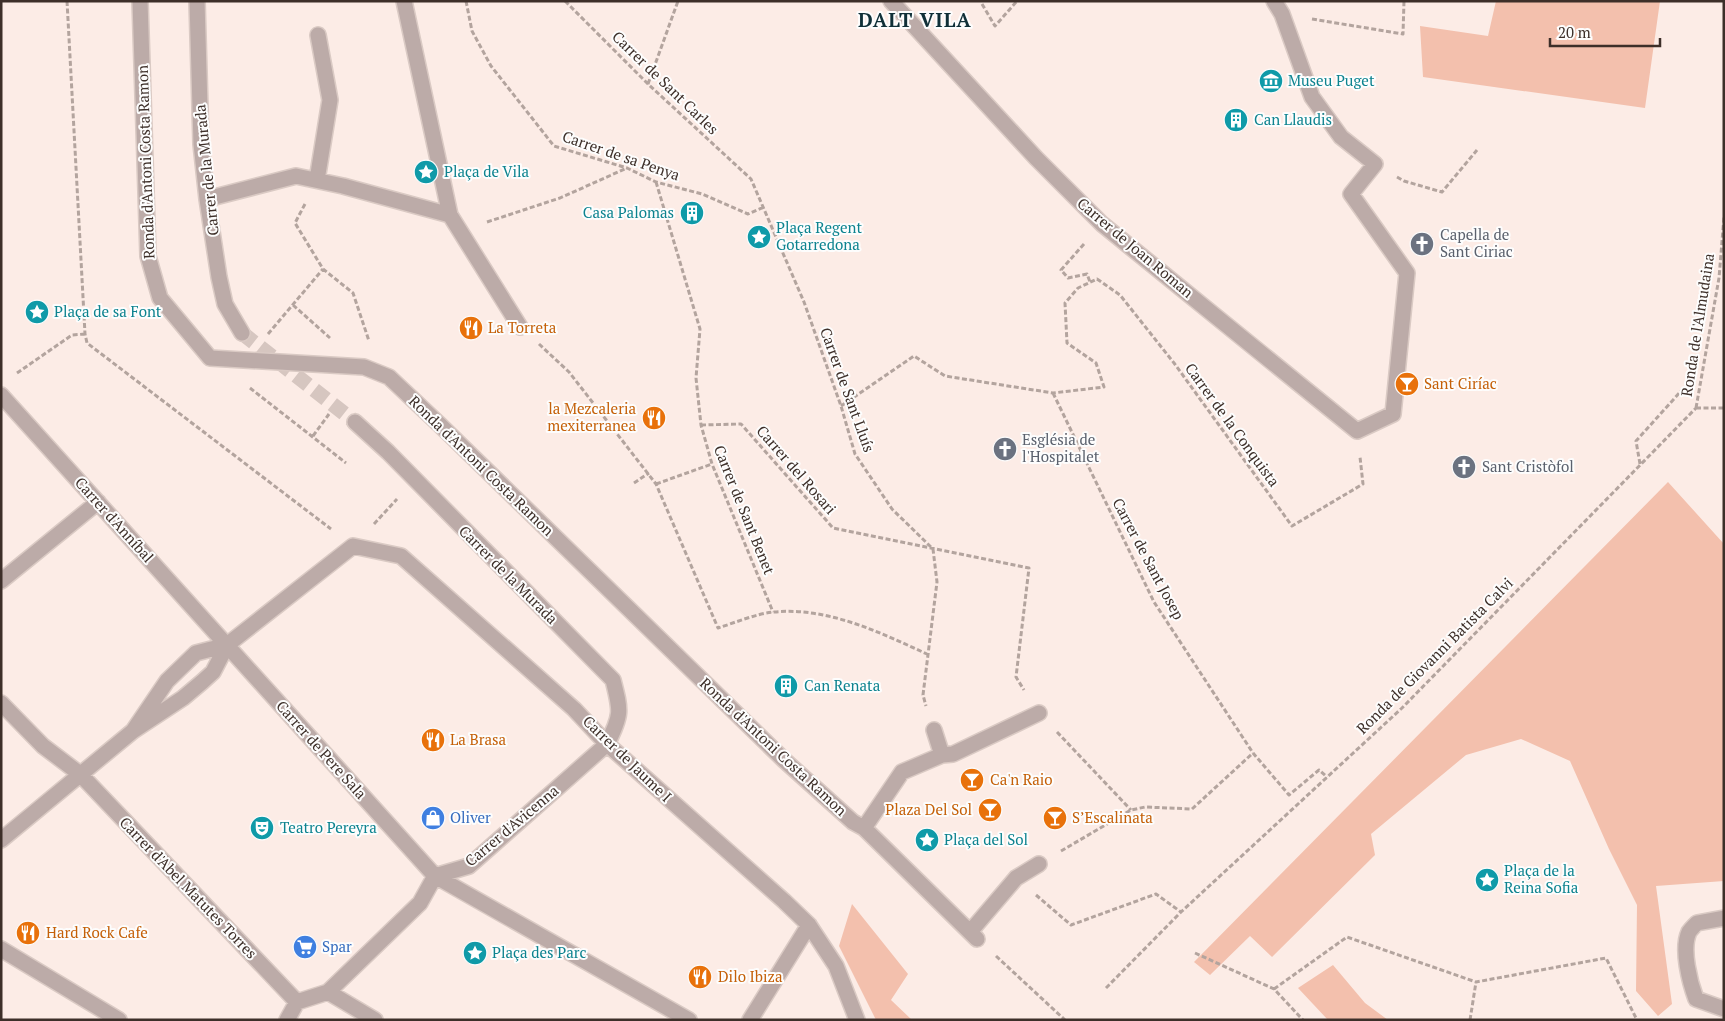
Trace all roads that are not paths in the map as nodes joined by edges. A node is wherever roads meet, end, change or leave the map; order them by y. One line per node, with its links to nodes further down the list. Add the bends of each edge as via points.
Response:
1 (140, 1): 24 (street, Ronda d'Antoni Costa Ramon, via 148,256 160,298 210,358 364,367 389,377 784,760 853,822)
2 (197, 1): 8 (street, Carrer de la Murada, via 201,144)
3 (404, 1): 9 (street)
4 (892, 1): 5 (street, Carrer de Joan Roman, via 1036,158 1102,224 1357,431 1392,414 1407,274 1350,194 1375,164 1341,137 1312,97)
5 (1278, 8)
6 (318, 35): 7 (street, via 330,100)
7 (317, 180): 8 (street, via 296,176); 9 (street)
8 (208, 199): 11 (street, Carrer de la Murada, via 225,304)
9 (454, 221): 10 (street)
10 (520, 327)
11 (242, 333)
12 (1, 395): 14 (street, Carrer d'Anníbal)
13 (355, 422): 21 (street, Carrer de la Murada, via 612,680 619,706 617,724)
14 (98, 502): 15 (street); 16 (street, Carrer d'Anníbal)
15 (1, 580)
16 (227, 645): 19 (street, via 214,672 183,698); 19 (street, via 196,654 167,681); 21 (street, Carrer de Jaume I, via 353,546 401,556 574,708); 27 (street, Carrer de Pere Sala)
17 (1, 703): 23 (street, Carrer d'Abel Matutes Torres, via 43,746)
18 (1039, 713): 22 (street, via 953,754)
19 (133, 730): 23 (street)
20 (934, 730): 22 (street)
21 (607, 744): 27 (street, Carrer d'Avicenna, via 469,866); 29 (street, Carrer de Jaume I)
22 (942, 754): 24 (street, via 902,772)
23 (80, 774): 25 (street); 32 (street, Carrer d'Abel Matutes Torres)
24 (864, 828): 26 (street, Ronda d'Antoni Costa Ramon, via 974,936 1019,881)
25 (1, 840)
26 (1039, 864)
27 (434, 876): 31 (street, via 420,903); 37 (street)
28 (1724, 918): 33 (street, via 1697,923 1688,933 1686,955 1696,999)
29 (809, 925): 38 (street); 39 (street, Carrer de Jaume I, via 836,966)
30 (1, 949): 34 (street)
31 (328, 992): 32 (street); 36 (street)
32 (297, 1002): 35 (street)
33 (1724, 1009)
34 (119, 1020)
35 (287, 1020)
36 (375, 1020)
37 (689, 1020)
38 (750, 1020)
39 (857, 1020)

